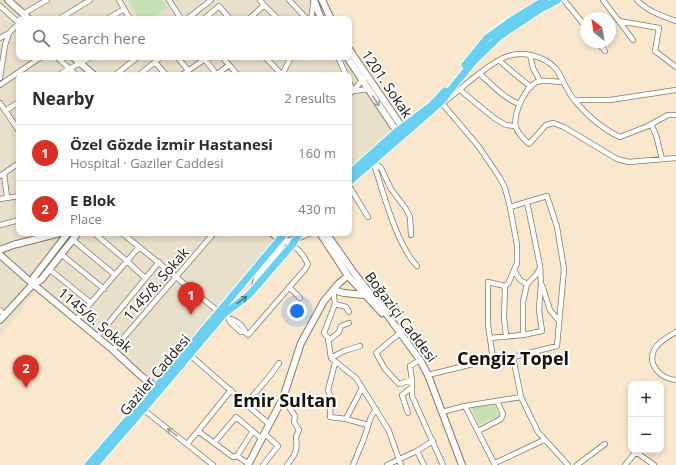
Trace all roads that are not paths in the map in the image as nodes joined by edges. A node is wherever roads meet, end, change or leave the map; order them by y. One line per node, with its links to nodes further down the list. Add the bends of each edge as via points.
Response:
1 (8, 0): 20 (street)
2 (47, 0): 21 (street)
3 (90, 0): 22 (street)
4 (119, 0): 19 (street)
5 (169, 0): 25 (street)
6 (212, 0): 18 (street); 26 (street)
7 (260, 0): 16 (street)
8 (289, 0): 31 (street)
9 (314, 0): 32 (street); 33 (street)
10 (322, 0): 34 (street)
11 (544, 0): 105 (main road, via 487,38 444,92)
12 (558, 0): 97 (main road, via 500,36 473,62)
13 (564, 0): 36 (street)
14 (603, 0): 37 (street)
15 (637, 0): 38 (street, via 654,12)
16 (264, 5): 29 (street); 30 (street)
17 (0, 6): 35 (street)
18 (219, 6): 27 (street); 28 (street)
19 (124, 9): 23 (street); 24 (street)
20 (25, 16)
21 (27, 16)
22 (64, 16)
23 (112, 16)
24 (128, 16)
25 (180, 16)
26 (194, 16)
27 (207, 16)
28 (227, 16)
29 (252, 16)
30 (275, 16)
31 (304, 16)
32 (311, 16)
33 (320, 16)
34 (330, 16)
35 (16, 20)
36 (580, 20)
37 (619, 21): 42 (street); 65 (street, via 660,28 656,51)
38 (676, 21)
39 (16, 26): 40 (street)
40 (9, 33): 41 (street); 85 (street)
41 (0, 38)
42 (633, 40)
43 (603, 48): 44 (street)
44 (605, 51)
45 (352, 55): 84 (street, 1201. Sokak)
46 (530, 56): 61 (street, via 517,54); 86 (street); 87 (street, via 548,62 558,70)
47 (37, 60): 68 (street)
48 (60, 60): 66 (street)
49 (76, 60): 63 (street)
50 (86, 60): 63 (street)
51 (134, 60): 72 (street)
52 (157, 60): 62 (street)
53 (180, 60): 67 (street)
54 (201, 60): 67 (street)
55 (206, 60): 76 (street)
56 (225, 60): 64 (street)
57 (268, 60): 79 (street)
58 (290, 60): 80 (street)
59 (339, 60): 81 (street)
60 (350, 60): 84 (street, 1201. Sokak)
61 (499, 60): 83 (street); 89 (street)
62 (155, 62): 73 (street); 74 (street)
63 (80, 64): 66 (street); 71 (street)
64 (229, 65): 77 (street); 78 (street)
65 (676, 67)
66 (68, 68): 69 (street); 70 (street)
67 (188, 70): 75 (street)
68 (19, 72)
69 (62, 72)
70 (73, 72)
71 (90, 72)
72 (119, 72)
73 (142, 72)
74 (163, 72)
75 (186, 72)
76 (215, 72)
77 (221, 72)
78 (235, 72)
79 (279, 72)
80 (284, 72)
81 (345, 72)
82 (16, 74): 88 (street)
83 (480, 74): 91 (street); 99 (street, via 503,95)
84 (364, 77): 90 (street, 1201. Sokak); 93 (street); 105 (street, 1201. Sokak)
85 (0, 78)
86 (540, 81): 87 (street); 89 (street)
87 (563, 82): 95 (street)
88 (0, 85)
89 (531, 87): 99 (street)
90 (368, 88): 94 (street); 105 (street, 1201. Sokak, one-way to 105)
91 (460, 90): 97 (street); 104 (street, via 494,118 506,125)
92 (676, 90): 95 (street, via 610,100)
93 (352, 92)
94 (352, 93)
95 (575, 100): 102 (street, via 606,130 620,136)
96 (0, 103): 100 (street)
97 (442, 103): 105 (main road); 118 (street, via 479,147 500,178)
98 (16, 104): 100 (street)
99 (519, 104): 104 (street)
100 (5, 111): 103 (street)
101 (676, 115): 102 (street, via 668,115)
102 (651, 124): 107 (street)
103 (16, 126)
104 (515, 126): 107 (street, via 529,144 546,125 553,123 617,159 629,162)
105 (401, 132): 108 (main road); 110 (main road)
106 (676, 158): 107 (street)
107 (662, 159)
108 (373, 161): 112 (main road); 122 (street, via 381,168 391,189 406,209 410,217); 142 (street, via 392,219 412,261)
109 (16, 165): 111 (street)
110 (352, 172)
111 (2, 175): 115 (street)
112 (352, 179)
113 (352, 191): 119 (street)
114 (16, 196): 115 (street)
115 (7, 197): 116 (street)
116 (0, 199)
117 (527, 202): 118 (street); 143 (street); 166 (street, via 547,196 557,227 564,269)
118 (510, 207): 145 (street, via 517,245 517,263)
119 (368, 217)
120 (16, 221): 121 (street)
121 (0, 224)
122 (412, 235)
123 (48, 236): 137 (street)
124 (66, 236): 150 (street, via 34,277)
125 (76, 236): 134 (street)
126 (98, 236): 140 (street)
127 (126, 236): 136 (street)
128 (211, 236): 148 (street, 1145/8. Sokak)
129 (298, 236): 135 (main road, Gaziler Caddesi)
130 (304, 236): 135 (street)
131 (322, 236): 147 (street)
132 (328, 236): 169 (street, Boğaziçi Caddesi)
133 (283, 237): 135 (street); 154 (street, via 282,245 257,278); 164 (main road, Gaziler Caddesi)
134 (73, 240): 138 (street); 146 (street)
135 (294, 242): 154 (main road, Gaziler Caddesi); 155 (street, via 308,264)
136 (140, 247): 140 (street); 141 (street)
137 (0, 250)
138 (61, 254): 144 (street); 156 (street)
139 (0, 255): 150 (street, 1145/6. Sokak)
140 (128, 261): 146 (street); 149 (street)
141 (158, 262): 148 (street); 149 (street, 1145/8. Sokak)
142 (417, 266)
143 (540, 266): 151 (street, via 536,275); 152 (street)
144 (50, 269): 150 (street, via 41,280); 160 (street)
145 (514, 270): 151 (street, via 520,280); 153 (street)
146 (115, 275): 156 (street)
147 (348, 276): 157 (street); 158 (street)
148 (176, 277): 164 (street); 176 (street, 1145/8. Sokak)
149 (145, 278): 171 (street, 1145/8. Sokak)
150 (33, 284): 163 (street); 165 (street, 1145/6. Sokak)
151 (527, 284): 170 (street, via 523,302)
152 (541, 284): 166 (street, via 550,310); 170 (street, via 539,310 542,331)
153 (505, 286): 172 (street); 173 (street, via 488,282)
154 (255, 287): 164 (main road, Gaziler Caddesi, one-way to 154)
155 (289, 287): 159 (street); 164 (street, via 248,335 241,332)
156 (104, 289): 160 (street)
157 (333, 290): 158 (street); 161 (street); 193 (street, via 324,301 301,343)
158 (364, 295): 169 (street)
159 (300, 298)
160 (91, 303): 165 (street)
161 (335, 304): 162 (street, via 346,307); 174 (street, via 324,333)
162 (349, 312)
163 (1, 315)
164 (224, 315): 177 (main road, Gaziler Caddesi); 190 (main road, Gaziler Caddesi)
165 (77, 320): 171 (street, 1145/6. Sokak)
166 (559, 321): 178 (street, via 557,346)
167 (349, 323): 174 (street, via 341,326 339,332)
168 (676, 332): 186 (street, via 654,349 653,356 656,370 670,380)
169 (400, 334): 181 (street); 185 (street, via 376,353 384,369 399,384)
170 (523, 335): 172 (street)
171 (97, 336): 176 (street, 1145/6. Sokak)
172 (506, 336): 173 (street)
173 (490, 338): 180 (street)
174 (328, 341): 179 (street)
175 (360, 346): 179 (street)
176 (113, 350): 190 (street, 1145/6. Sokak)
177 (190, 355): 190 (main road, Gaziler Caddesi); 191 (street)
178 (513, 357): 180 (street); 192 (street)
179 (331, 358): 183 (street)
180 (493, 359): 184 (street)
181 (418, 360): 184 (street, Boğaziçi Caddesi); 185 (street, via 410,366); 187 (street)
182 (279, 363): 195 (street)
183 (335, 363): 188 (street, via 356,378); 201 (street, via 328,390 331,398 330,417)
184 (428, 375): 187 (street, Boğaziçi Caddesi)
185 (412, 380): 189 (street)
186 (676, 380)
187 (431, 383): 199 (street, Boğaziçi Caddesi)
188 (362, 388): 197 (street); 201 (street)
189 (411, 388): 200 (street, via 402,395); 209 (street, via 412,396)
190 (156, 390): 198 (main road, Gaziler Caddesi); 218 (main road, Gaziler Caddesi)
191 (231, 390): 195 (street); 206 (street)
192 (521, 397): 194 (street); 208 (street)
193 (283, 398): 202 (street); 222 (street, via 295,416 294,422 300,430 296,437 295,454)
194 (497, 401): 196 (street); 205 (street, via 503,414 501,419)
195 (246, 404): 202 (street)
196 (465, 406): 199 (street); 205 (street)
197 (376, 409): 203 (street); 215 (street, via 389,431)
198 (144, 410): 211 (street, one-way to 198); 219 (main road, Gaziler Caddesi)
199 (442, 412): 228 (street, Boğaziçi Caddesi)
200 (408, 413)
201 (346, 419): 203 (street)
202 (269, 424): 207 (street)
203 (368, 425): 223 (street)
204 (253, 431): 207 (street); 210 (street, via 236,417); 214 (street)
205 (478, 431): 217 (street)
206 (198, 432): 210 (street); 211 (street)
207 (263, 437): 216 (street); 221 (street, via 278,446)
208 (544, 440): 217 (street); 229 (street)
209 (433, 441): 213 (street); 227 (street)
210 (214, 443): 214 (street, via 233,457)
211 (186, 444): 220 (street)
212 (605, 444): 230 (street)
213 (417, 451): 215 (street); 226 (street)
214 (237, 456): 216 (street)
215 (399, 458): 224 (street); 225 (street)
216 (248, 464)
217 (495, 464)
218 (88, 465)
219 (95, 465)
220 (213, 465)
221 (263, 465)
222 (287, 465)
223 (353, 465)
224 (387, 465)
225 (401, 465)
226 (424, 465)
227 (443, 465)
228 (462, 465)
229 (568, 465)
230 (576, 465)
231 (625, 465): 232 (street, via 636,452)
232 (654, 465)

